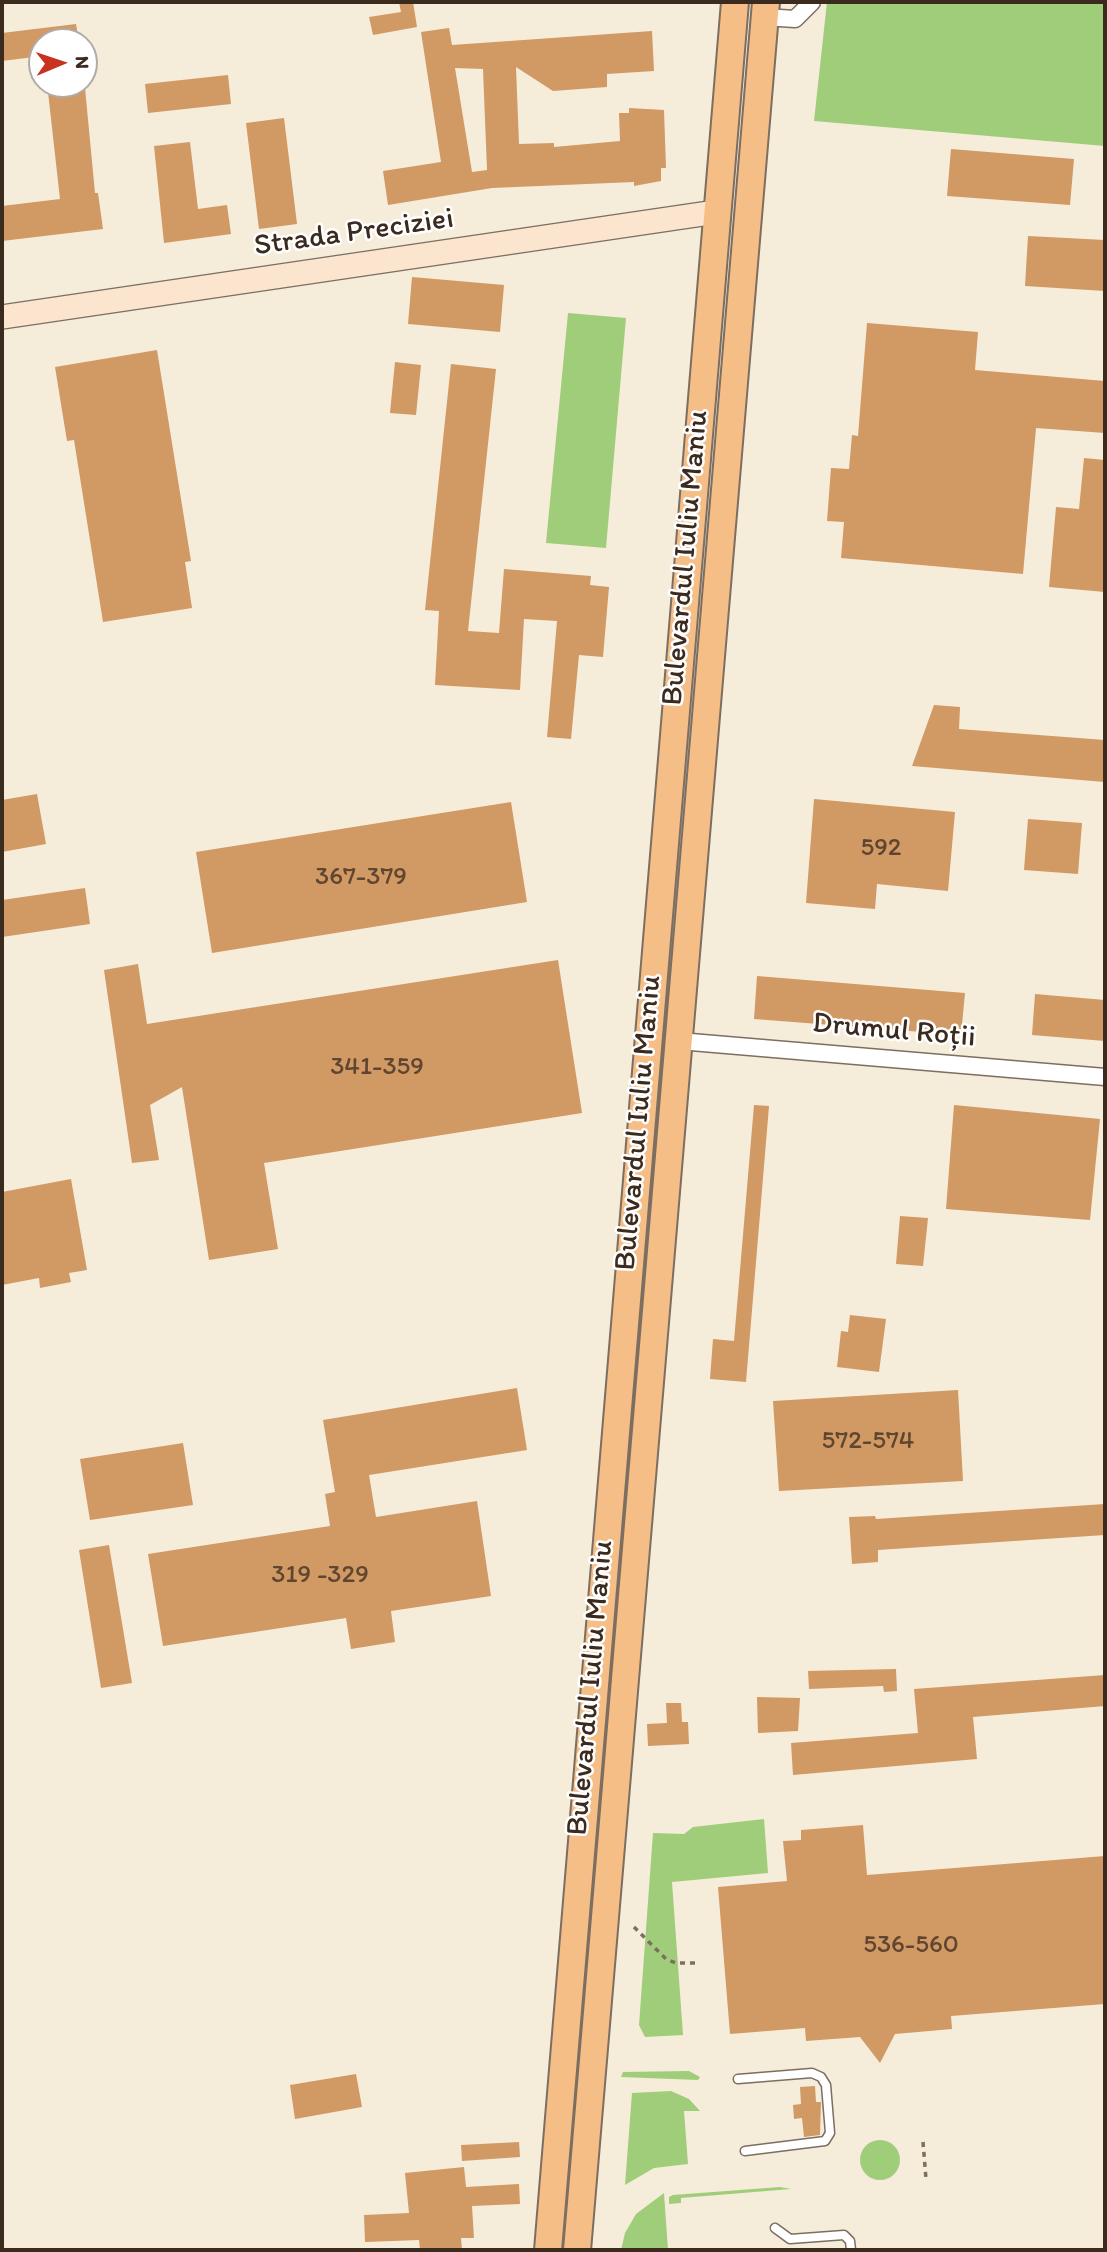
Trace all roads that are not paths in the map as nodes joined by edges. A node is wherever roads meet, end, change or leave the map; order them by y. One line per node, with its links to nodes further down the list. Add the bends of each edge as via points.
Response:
1 (735, 2): 4 (main road, Bulevardul Iuliu Maniu)
2 (812, 2): 3 (street, via 796,19)
3 (765, 10): 7 (main road, Bulevardul Iuliu Maniu)
4 (716, 212): 5 (street, Strada Preciziei); 6 (main road, Bulevardul Iuliu Maniu)
5 (2, 317)
6 (698, 438): 7 (main road, via 709,439 713,445 712,533); 10 (main road, Bulevardul Iuliu Maniu)
7 (719, 565): 8 (main road, Bulevardul Iuliu Maniu)
8 (679, 1041): 9 (street, Drumul Roții); 11 (main road, Bulevardul Iuliu Maniu)
9 (1105, 1077)
10 (603, 1603): 11 (main road, via 613,1636); 12 (main road, Bulevardul Iuliu Maniu)
11 (626, 1655): 13 (main road, Bulevardul Iuliu Maniu)
12 (563, 2078): 13 (main road); 17 (main road, Bulevardul Iuliu Maniu)
13 (592, 2078): 18 (main road, Bulevardul Iuliu Maniu)
14 (738, 2079): 15 (lane, via 817,2074 825,2080 827,2096 830,2133 821,2143)
15 (745, 2151)
16 (775, 2228): 19 (lane, via 790,2239 844,2235)
17 (548, 2250)
18 (577, 2250)
19 (850, 2250)

